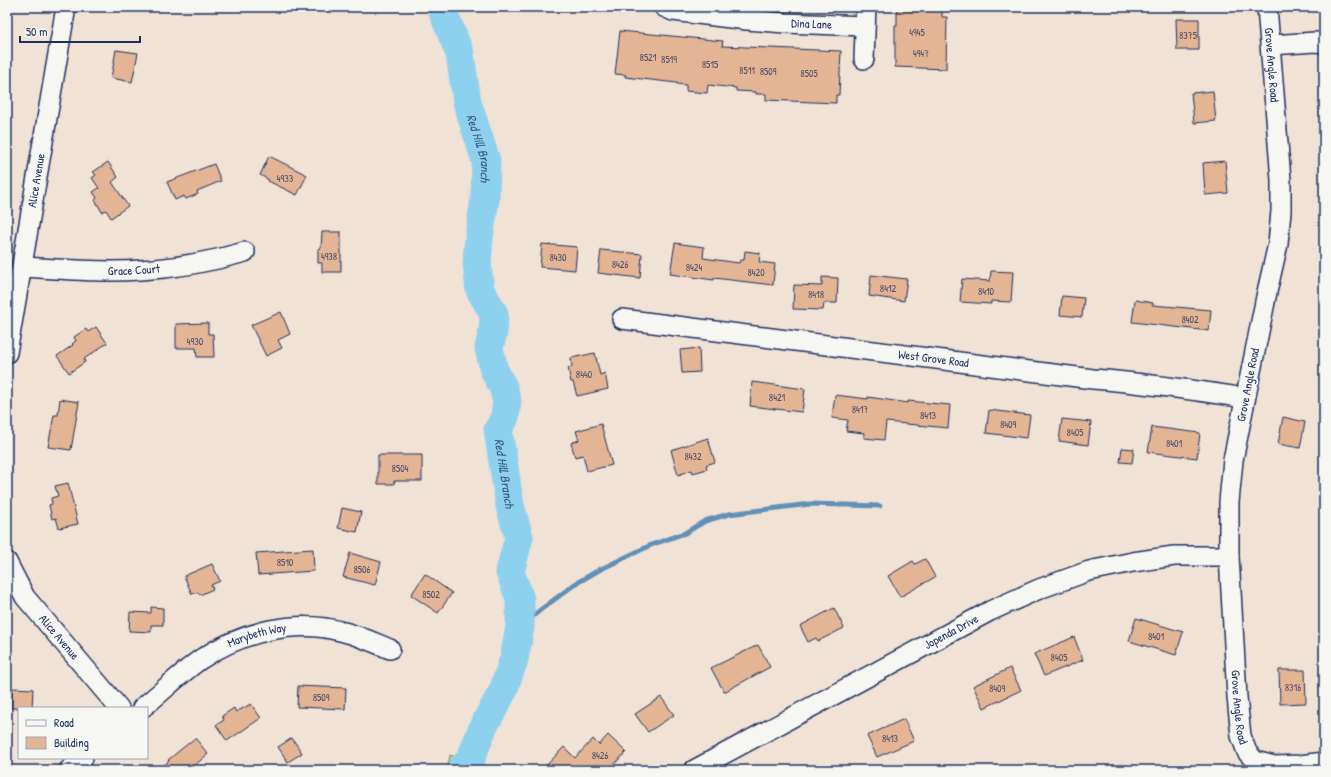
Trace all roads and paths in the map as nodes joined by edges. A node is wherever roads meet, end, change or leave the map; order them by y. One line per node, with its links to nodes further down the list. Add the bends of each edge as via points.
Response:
1 (66, 7): 10 (street, Alice Avenue)
2 (664, 7): 5 (street, Dina Lane, via 673,11 747,20)
3 (866, 7): 5 (street)
4 (1267, 7): 7 (street, Grove Angle Road)
5 (865, 26): 8 (street)
6 (1324, 43): 7 (street)
7 (1271, 45): 13 (street, Grove Angle Road, via 1281,211 1278,244)
8 (864, 59)
9 (245, 252): 10 (street, Grace Court, via 208,262 139,271)
10 (22, 267): 12 (street, Alice Avenue)
11 (622, 319): 13 (street, West Grove Road)
12 (7, 353)
13 (1245, 398): 14 (street, Grove Angle Road, via 1233,460 1229,502)
14 (1229, 556): 20 (street, Grove Angle Road, via 1237,697 1241,736 1247,752 1255,761 1274,766); 22 (street, Jopenda Drive, via 1174,556 1132,562 1089,571 1039,589 990,611)
15 (7, 562): 17 (street, Alice Avenue, via 25,597)
16 (390, 649): 18 (street, Marybeth Way, via 343,632 311,626 280,628 226,645 201,660)
17 (118, 707)
18 (143, 707)
19 (82, 759): 21 (street)
20 (1324, 762)
21 (69, 770)
22 (694, 770)

